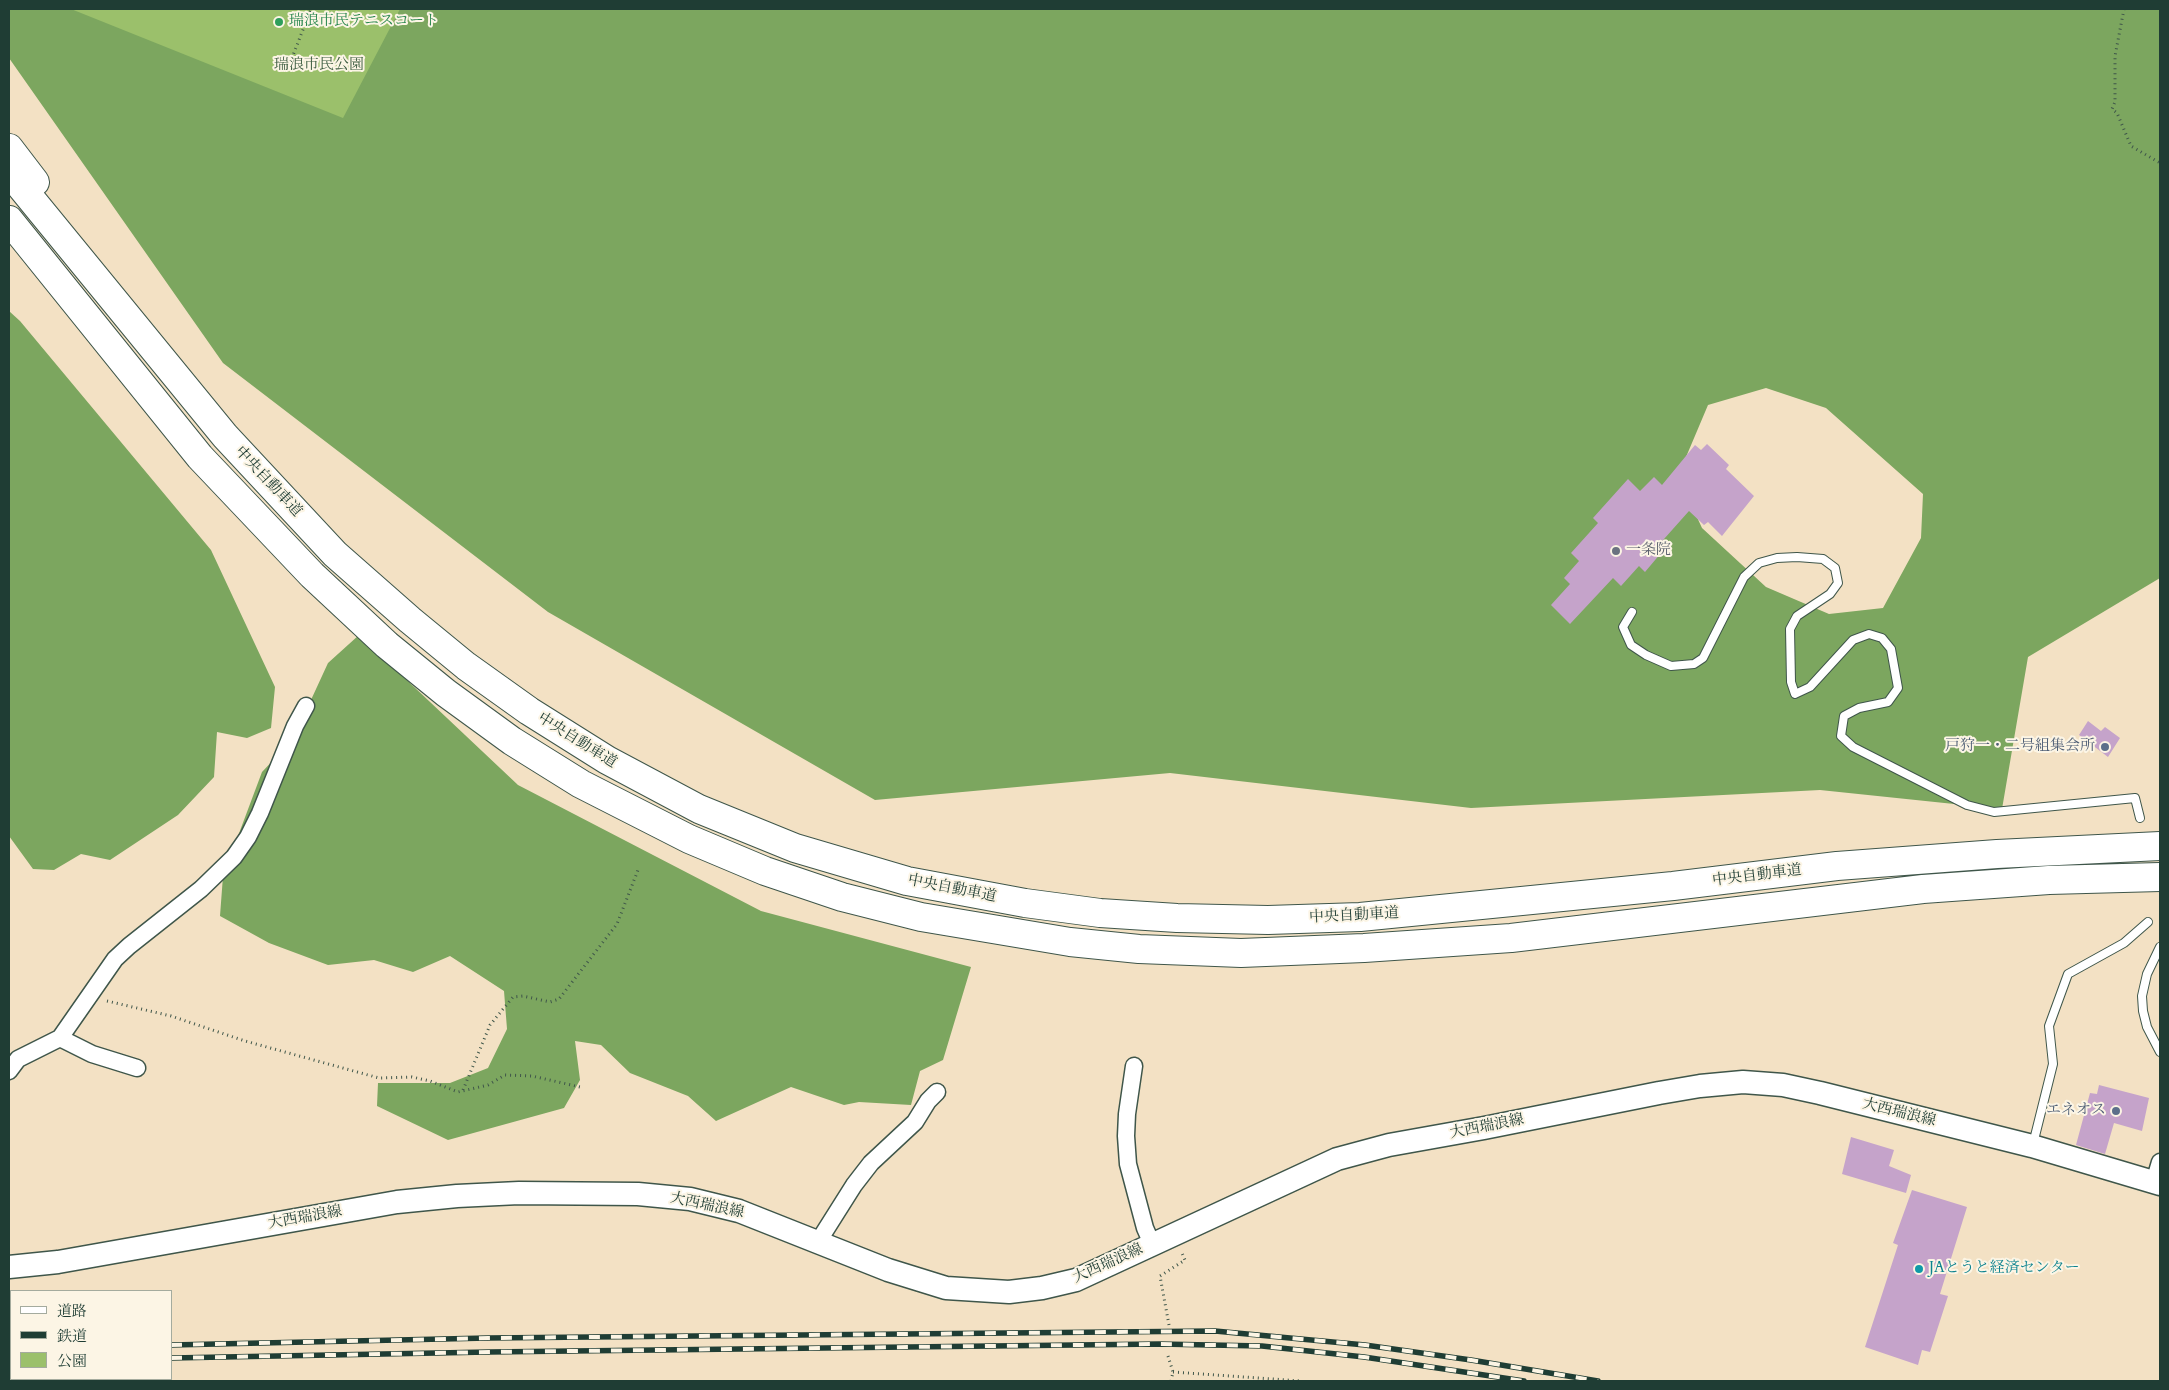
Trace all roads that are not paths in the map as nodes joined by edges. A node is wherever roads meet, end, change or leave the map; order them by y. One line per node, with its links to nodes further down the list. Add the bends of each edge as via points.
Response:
1 (9, 148): 5 (highway, via 73,231)
2 (9, 172): 5 (highway, 中央自動車道)
3 (9, 220): 6 (highway, 中央自動車道)
4 (9, 250): 6 (highway, via 98,352)
5 (107, 293): 10 (highway, 中央自動車道, via 225,436 335,554 466,666 607,760 699,809 795,848 907,880 1025,903 1100,913 1268,920 1360,917 1837,866)
6 (200, 457): 11 (highway, 中央自動車道, via 312,575 387,645 519,746 581,784 714,850 842,898 921,918 1070,942 1139,949 1241,953 1511,938 1923,889 2049,880)
7 (1632, 612): 9 (lane, via 1623,627 1631,644 1671,666 1694,664 1704,658 1744,578 1759,562 1797,557 1823,559 1835,568 1838,583 1830,594 1797,616 1790,629 1791,682 1795,694 1810,687 1853,640 1869,634 1882,638 1891,649 1898,688 1888,702 1859,708 1844,716 1842,736 1853,747 1967,805 1994,812 2135,798)
8 (306, 706): 14 (street, via 260,813 234,857 201,889 115,959)
9 (2140, 818)
10 (2160, 846)
11 (2160, 877)
12 (2148, 922): 20 (lane, via 2124,942 2068,974 2049,1026 2053,1064)
13 (2160, 947): 15 (lane, via 2147,974 2142,1011)
14 (60, 1038): 17 (street, via 92,1054); 18 (street, via 18,1059)
15 (2160, 1052)
16 (1134, 1066): 23 (street, via 1127,1114 1128,1164)
17 (137, 1068)
18 (9, 1071)
19 (937, 1092): 22 (street, via 915,1122 871,1163)
20 (2032, 1146): 21 (main road, 大西瑞浪線); 23 (main road, 大西瑞浪線, via 1783,1085 1743,1082 1700,1086 1389,1144 1337,1160)
21 (2158, 1176)
22 (818, 1242): 23 (main road, 大西瑞浪線, via 888,1270 946,1288 1009,1292 1076,1280); 24 (main road, 大西瑞浪線, via 739,1211 690,1199 638,1194 519,1193 396,1202 58,1262)
23 (1152, 1244)
24 (9, 1267)

